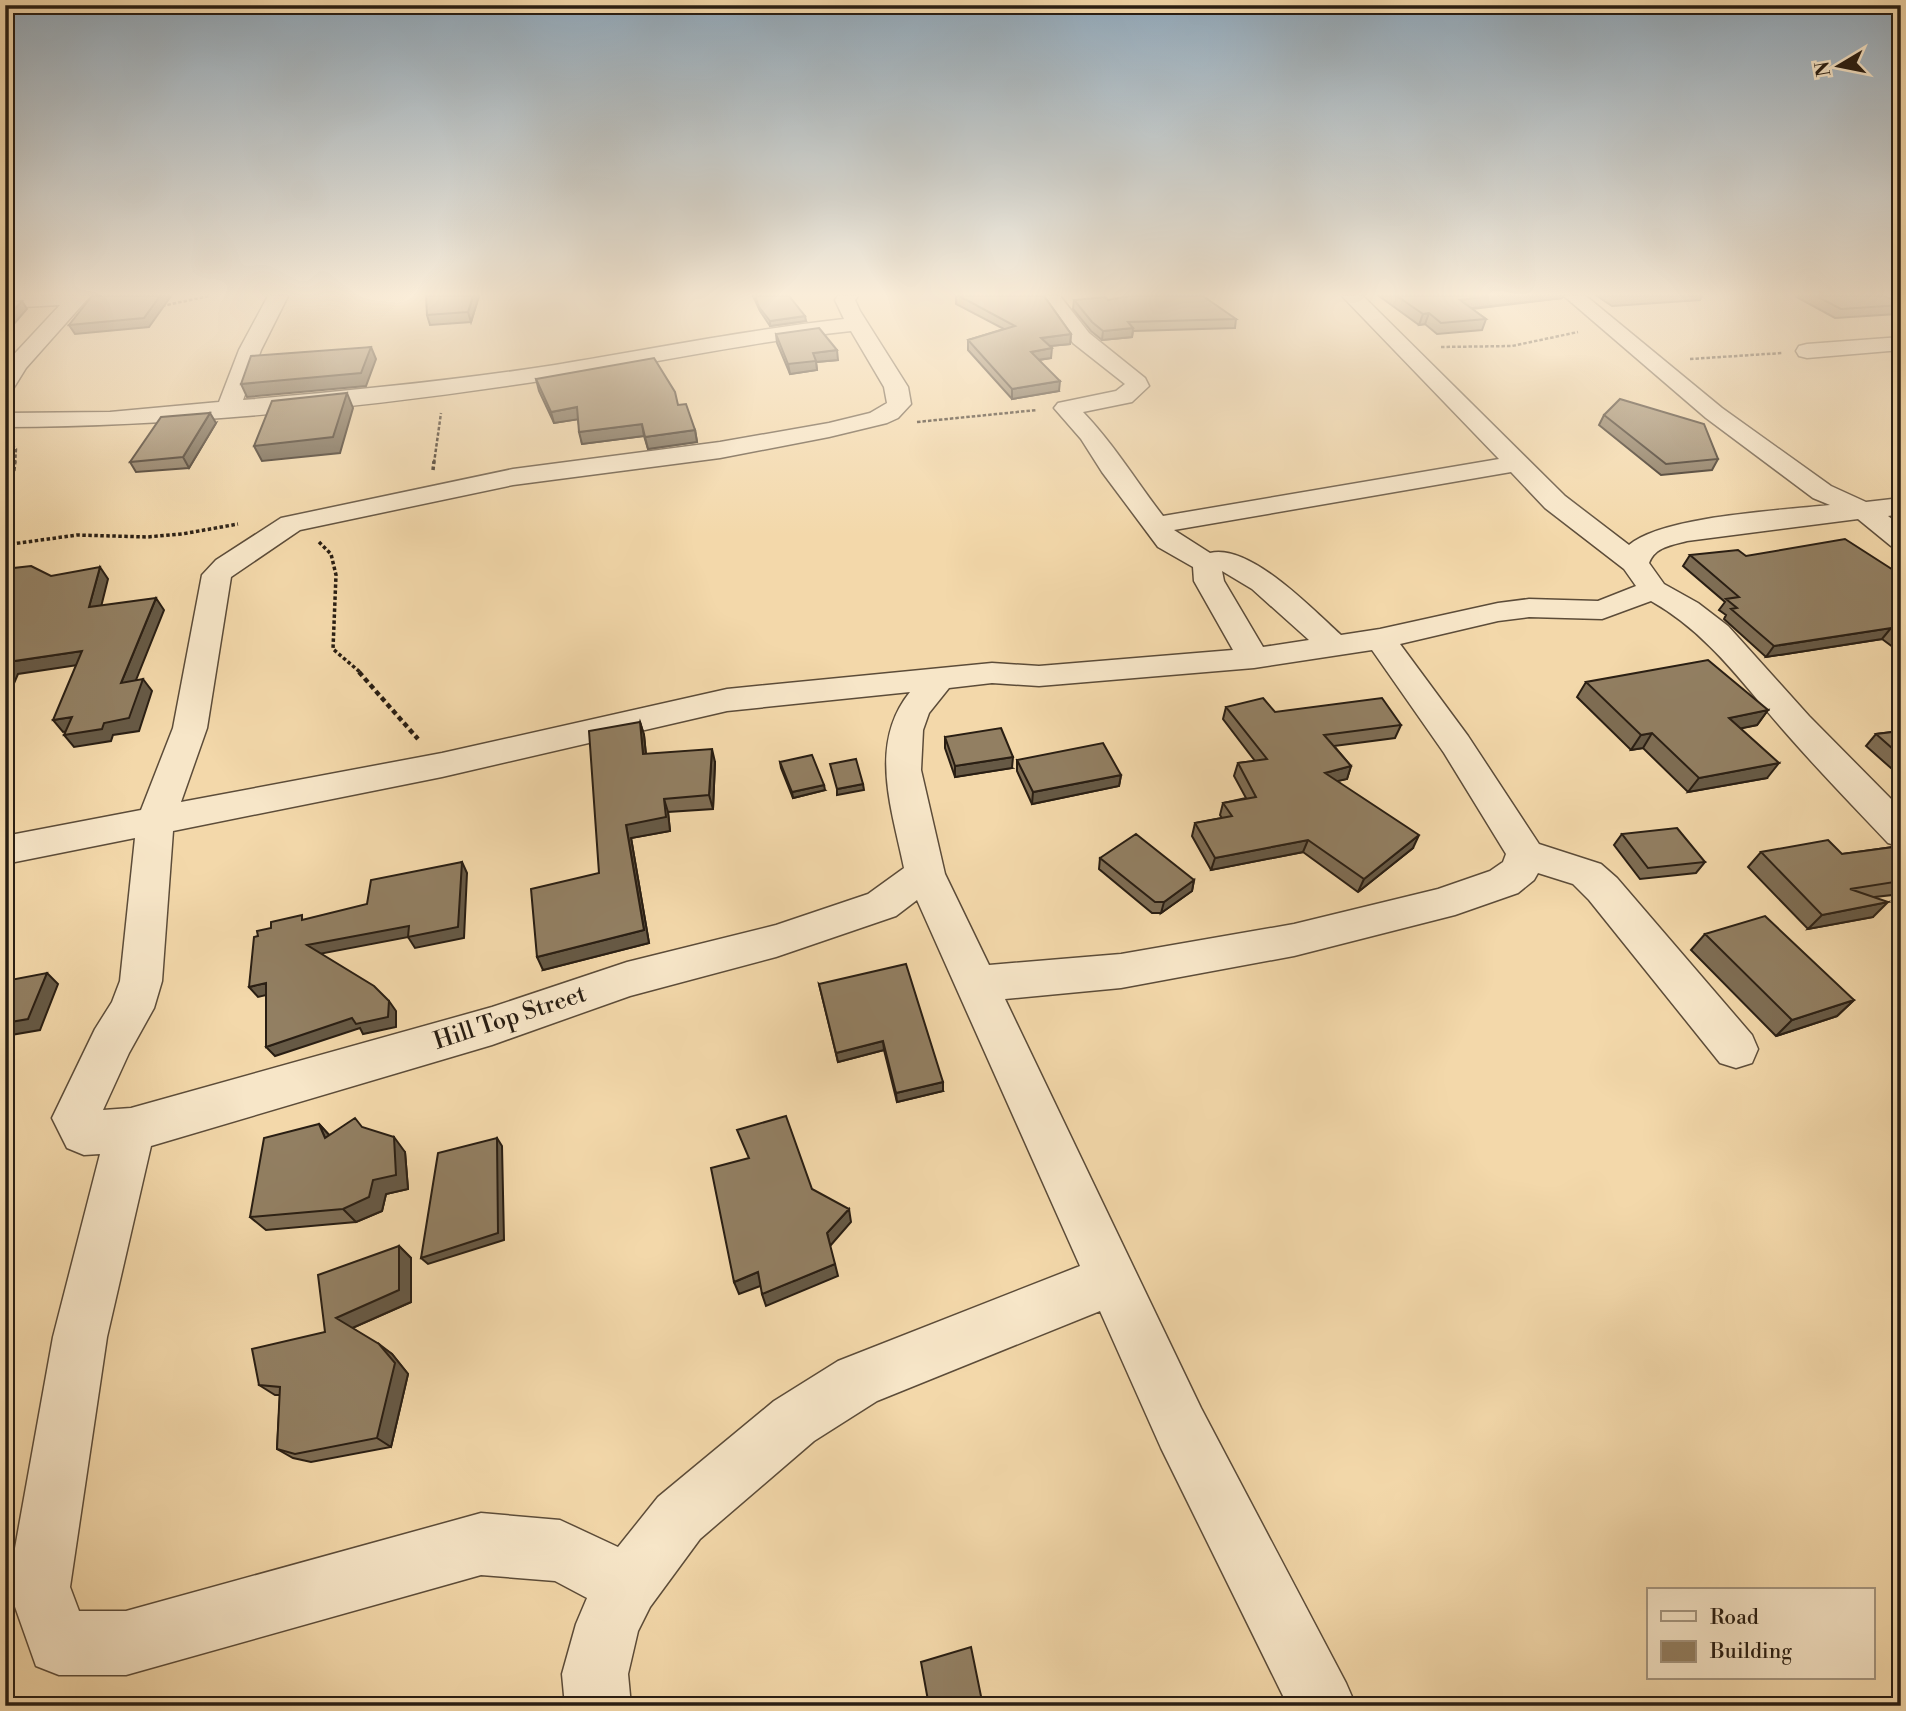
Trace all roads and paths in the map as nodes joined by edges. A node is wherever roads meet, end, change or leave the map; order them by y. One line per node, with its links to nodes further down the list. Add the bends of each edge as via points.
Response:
1 (241, 376): 9 (street)
2 (521, 376): 7 (street)
3 (889, 376): 10 (street, via 899,404)
4 (1131, 376): 8 (street, via 1137,386 1124,397)
5 (1431, 376): 12 (street)
6 (1671, 376): 16 (street, via 1822,492)
7 (447, 385): 9 (street); 14 (path, via 434,454)
8 (1066, 408): 10 (path, via 919,423); 19 (street)
9 (228, 410): 11 (street)
10 (890, 413): 14 (street, via 755,444 513,477)
11 (8, 431): 13 (path, via 16,449 14,470)
12 (1516, 464): 17 (street); 23 (street, via 1555,502)
13 (5, 486)
14 (432, 496): 18 (street)
15 (1901, 506): 16 (street)
16 (1866, 512): 20 (street); 23 (street, via 1670,535 1642,548)
17 (1221, 514): 19 (street); 22 (street, via 1212,545)
18 (297, 523): 21 (path, via 232,524 147,537 53,536); 31 (path, via 331,555 336,604 333,649 366,678); 32 (street, via 241,555 218,575 190,727)
19 (1156, 525): 22 (street, via 1168,541)
20 (1901, 540)
21 (5, 545)
22 (1213, 562): 26 (street, via 1240,569); 27 (street, via 1209,581)
23 (1634, 563): 24 (street)
24 (1653, 590): 25 (street, via 1602,610 1529,608); 33 (street, via 1717,633)
25 (1380, 639): 26 (street); 35 (street, via 1425,699)
26 (1335, 647): 27 (street)
27 (1254, 658): 28 (street, via 1039,676 992,673)
28 (939, 679): 29 (street); 30 (street)
29 (892, 683): 30 (street); 31 (street, via 727,700)
30 (912, 713): 36 (street, via 903,739 905,785)
31 (442, 765): 32 (street)
32 (155, 822): 34 (street); 39 (street, via 141,981 76,1118)
33 (1901, 833)
34 (5, 850)
35 (1525, 854): 37 (street, via 1520,870 1504,882 1441,904 1294,940 1121,971); 38 (street, via 1587,874)
36 (925, 874): 37 (street); 39 (street, Hill Top Street, via 882,905 776,941 627,979 492,1026)
37 (977, 984): 40 (street)
38 (1736, 1049)
39 (108, 1131): 41 (street, via 112,1198 80,1336 39,1587 59,1643 126,1643 481,1544 560,1551)
40 (1111, 1280): 41 (street, via 858,1381 794,1422 679,1518); 43 (street)
41 (628, 1585): 42 (street, via 608,1624 594,1674)
42 (598, 1706)
43 (1323, 1706)

